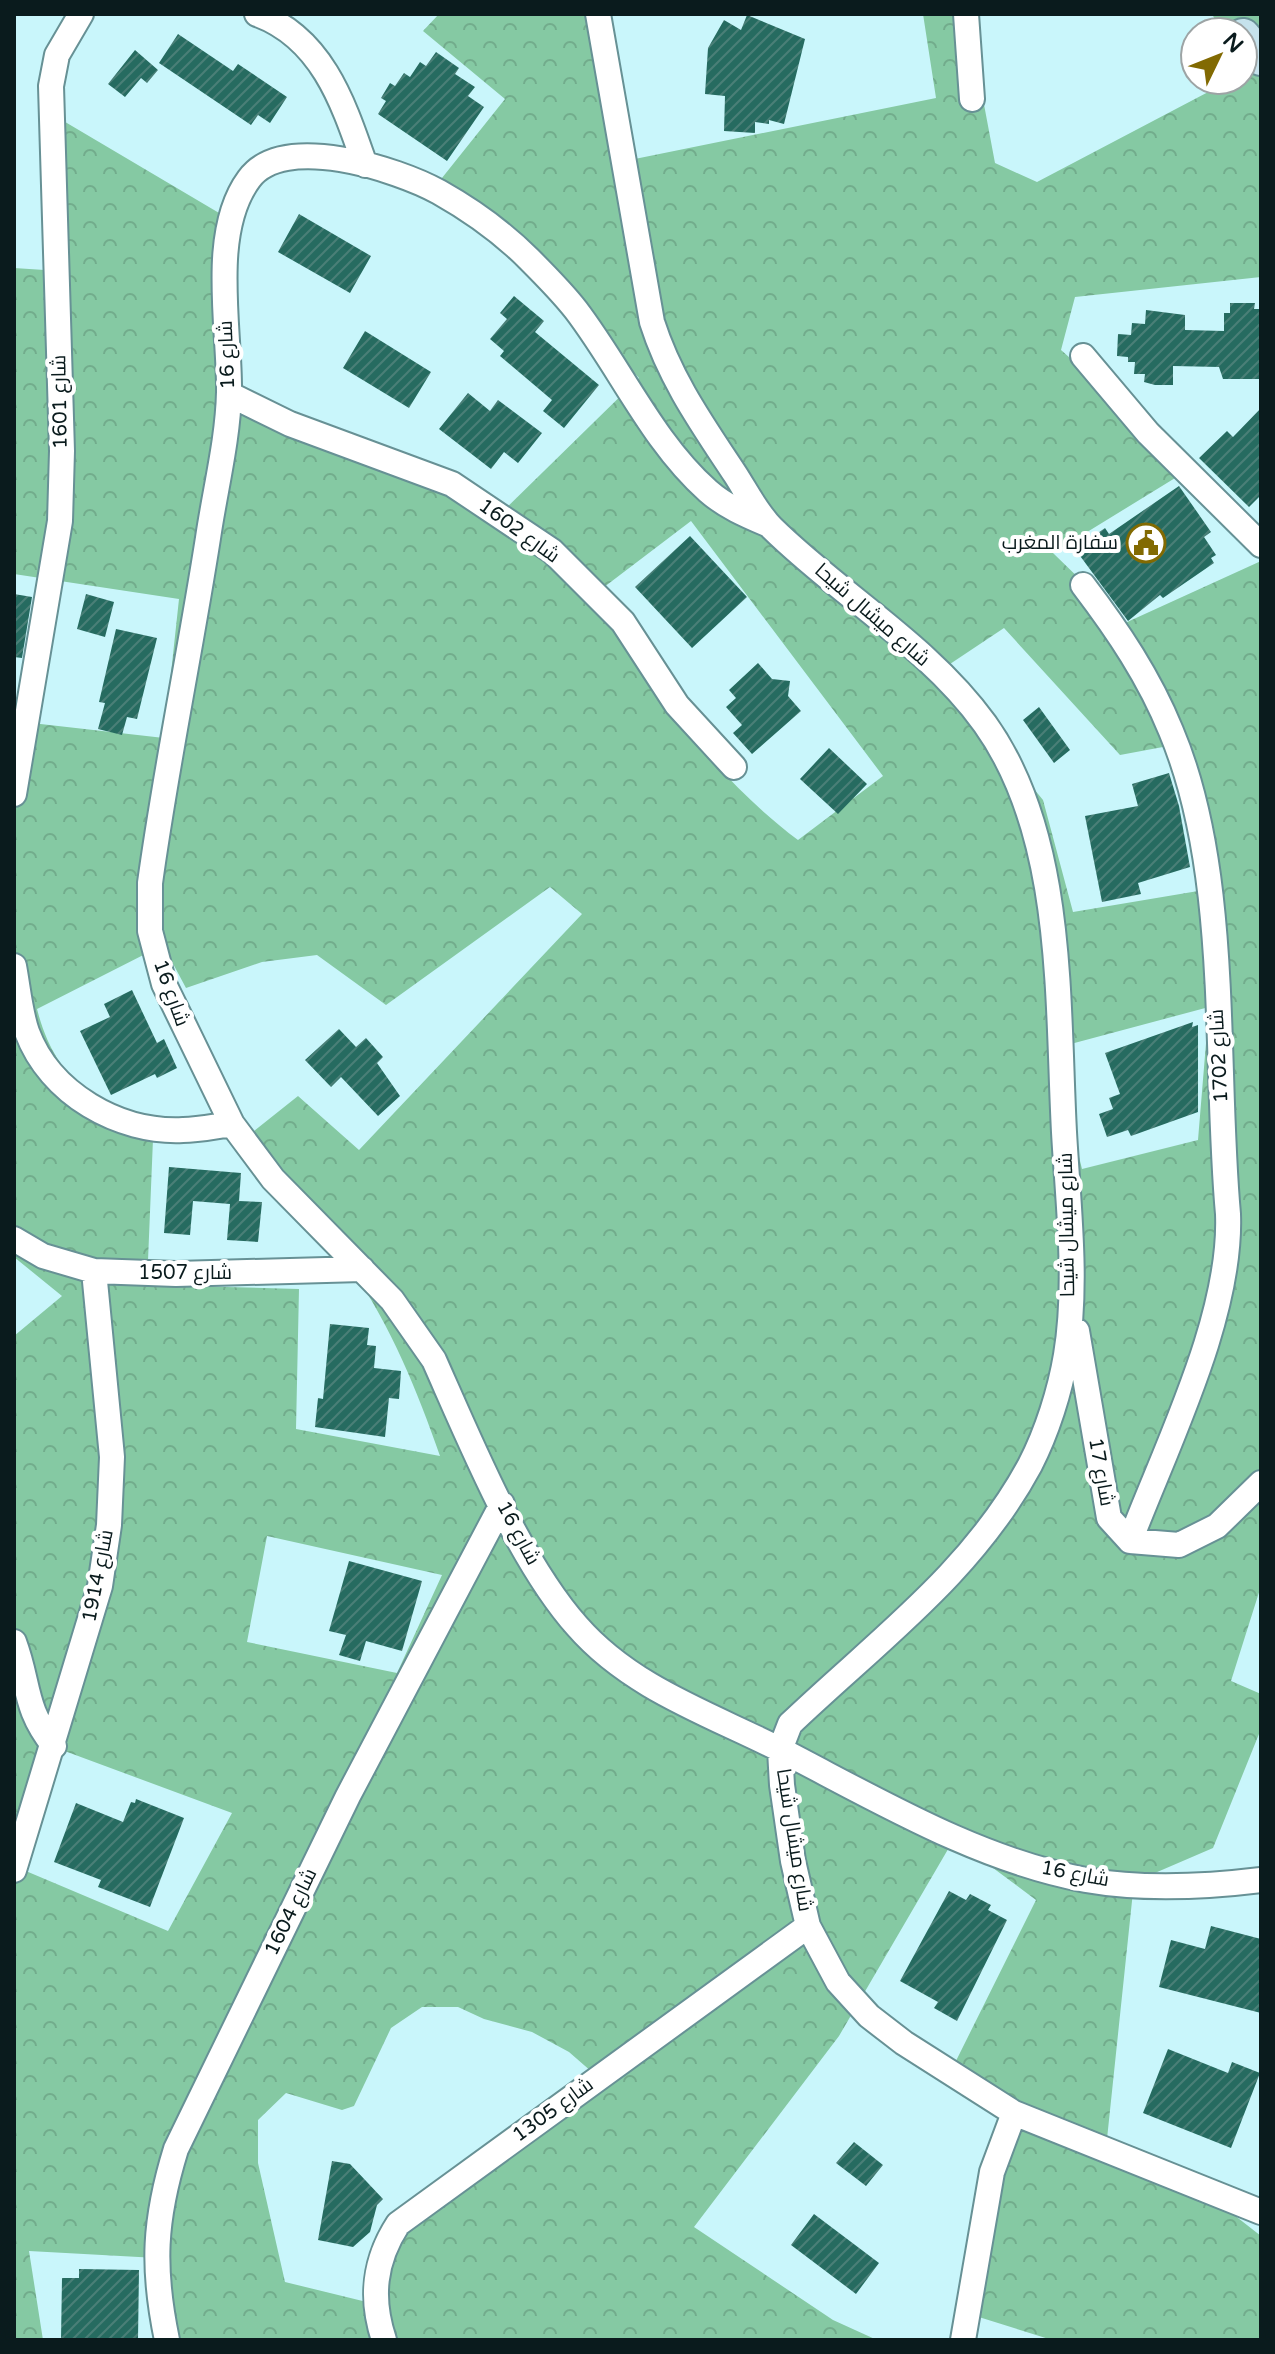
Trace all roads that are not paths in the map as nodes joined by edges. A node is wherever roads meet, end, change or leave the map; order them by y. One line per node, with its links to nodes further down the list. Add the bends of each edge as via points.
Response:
1 (81, 14): 13 (street, شارع 1601, via 57,55 51,86 60,521)
2 (257, 14): 6 (street, via 293,33 324,65)
3 (598, 14): 9 (street, شارع ميشال شيحا, via 663,359)
4 (966, 14): 5 (street)
5 (972, 99)
6 (365, 165): 8 (street, شارع 16, via 301,154 274,161 250,176 229,228); 9 (street, شارع 16, via 436,191 526,256 576,309 670,448 708,491)
7 (1083, 356): 10 (street, via 1148,433)
8 (229, 394): 12 (street, شارع 1602, via 290,424 452,484 552,551 623,622 677,705); 15 (street, شارع 16, via 164,780 150,931 164,984)
9 (769, 525): 19 (street, شارع ميشال شيحا, via 947,679 984,723 1022,795 1052,909)
10 (1261, 545)
11 (1083, 585): 22 (street, شارع 1702, via 1148,680 1172,734 1194,806 1214,959 1230,1248 1211,1331)
12 (734, 767)
13 (14, 794)
14 (14, 966): 15 (street, via 27,1031 41,1060 97,1112 182,1131)
15 (232, 1124): 17 (street, شارع 16, via 273,1179)
16 (14, 1239): 18 (street, شارع 1507, via 43,1256)
17 (362, 1269): 18 (street, شارع 1507); 21 (street, شارع 16, via 392,1300 434,1360)
18 (94, 1271): 24 (street, شارع 1914, via 112,1457 109,1525 100,1586)
19 (1070, 1292): 22 (street, شارع 17, via 1109,1518); 25 (street, شارع ميشال شيحا, via 1066,1354 1052,1410 1009,1503 922,1605 790,1724)
20 (1261, 1483): 22 (street, via 1217,1526 1179,1545)
21 (502, 1504): 25 (street, شارع 16, via 545,1584 577,1627 615,1661 661,1692); 31 (street, شارع 1604, via 348,1796 176,2149 155,2240 156,2288)
22 (1130, 1541)
23 (14, 1642): 24 (street, via 26,1701)
24 (54, 1746): 26 (street, شارع 1914)
25 (780, 1750): 27 (street, شارع 16, via 852,1790 1029,1865 1087,1880 1137,1884); 28 (street, شارع ميشال شيحا, via 791,1846)
26 (14, 1870)
27 (1261, 1880)
28 (808, 1926): 29 (street, شارع ميشال شيحا, via 838,1982 869,2016); 32 (street, شارع 1305, via 398,2224 377,2269 377,2321)
29 (1014, 2113): 30 (street, شارع ميشال شيحا); 33 (street, via 992,2172)
30 (1261, 2212)
31 (167, 2340)
32 (384, 2340)
33 (963, 2340)

